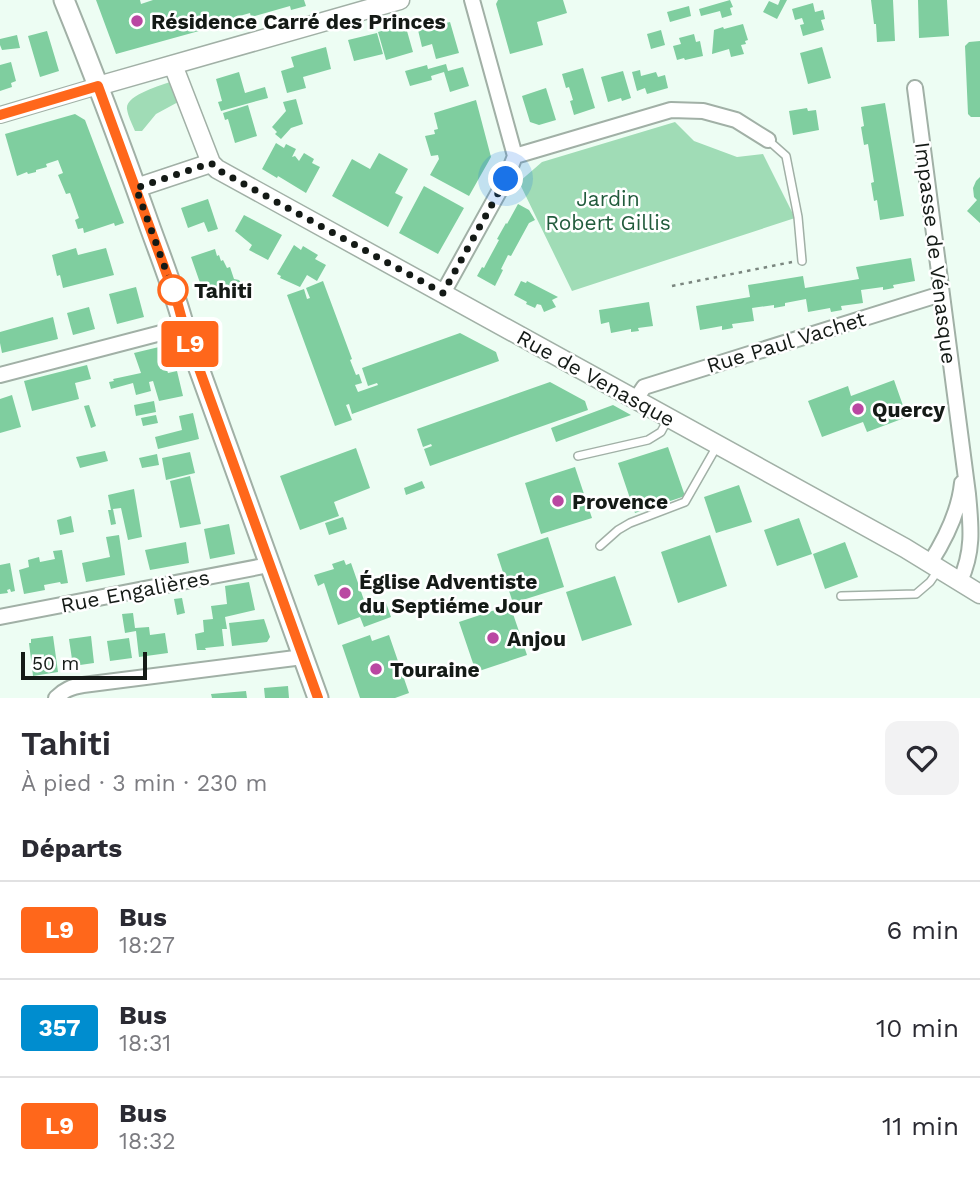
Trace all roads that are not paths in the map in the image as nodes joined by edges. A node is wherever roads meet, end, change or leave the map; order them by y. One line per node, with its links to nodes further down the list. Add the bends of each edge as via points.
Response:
1 (64, 0): 5 (main road)
2 (400, 0): 4 (street)
3 (472, 0): 9 (street)
4 (173, 65): 5 (street); 10 (street)
5 (98, 86): 7 (street); 11 (main road)
6 (915, 88): 14 (street, Impasse de Vénasque)
7 (0, 114)
8 (768, 140): 9 (street, via 736,120 703,111 671,110); 12 (lane, via 786,156)
9 (515, 156): 13 (street)
10 (211, 163): 11 (street); 13 (street, Rue de Venasque)
11 (136, 188): 15 (main road)
12 (802, 261)
13 (443, 293): 17 (street, Rue de Venasque)
14 (941, 294): 17 (street, Rue Paul Vachet, via 644,387); 21 (street, Impasse de Vénasque)
15 (184, 327): 16 (street); 23 (main road)
16 (0, 375)
17 (636, 399): 18 (street, Rue de Venasque)
18 (669, 418): 19 (street, Rue de Venasque); 20 (lane, via 661,432 648,440)
19 (717, 445): 22 (lane, via 685,502 630,523); 24 (street, Rue de Venasque)
20 (578, 456)
21 (964, 461): 24 (street, Impasse de Vénasque, via 958,508); 25 (street, Impasse de Vénasque, via 970,546)
22 (600, 546)
23 (269, 565): 28 (street, Rue Engalières); 29 (main road)
24 (935, 566): 25 (street, Rue de Venasque); 27 (lane, via 930,582 916,594)
25 (960, 581): 26 (street, Rue de Venasque)
26 (980, 594)
27 (841, 596)
28 (0, 617)
29 (303, 657): 30 (street, via 73,686); 31 (main road)
30 (56, 698)
31 (318, 698)

